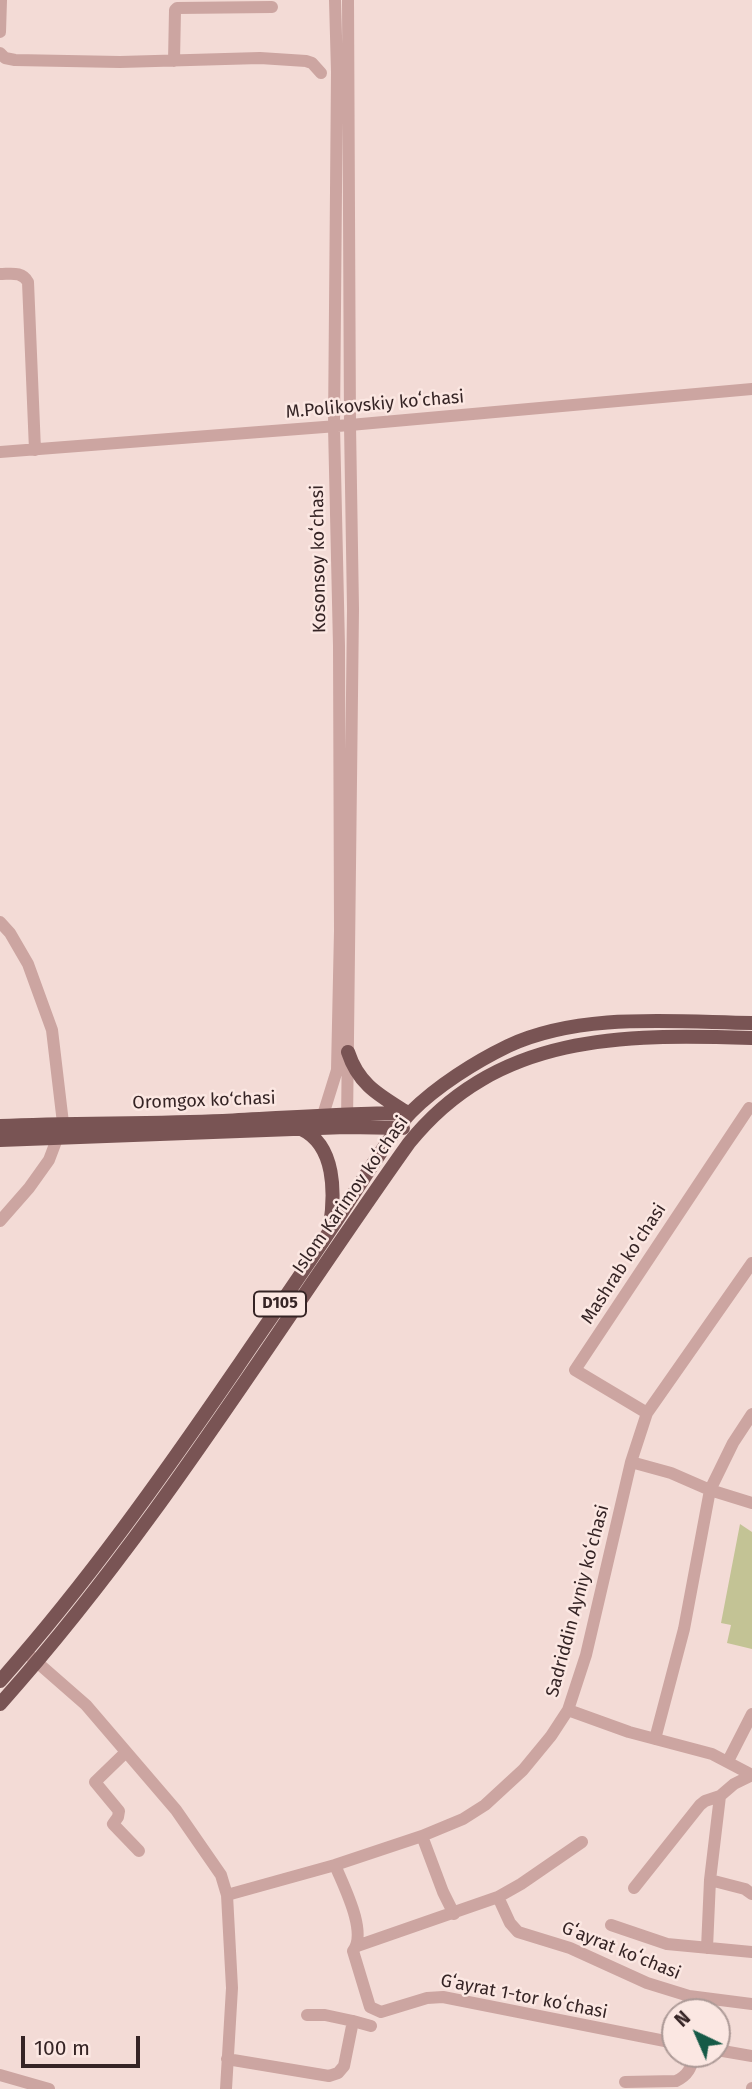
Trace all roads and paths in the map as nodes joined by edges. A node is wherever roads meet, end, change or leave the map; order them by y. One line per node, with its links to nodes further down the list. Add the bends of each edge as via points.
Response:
1 (1, 0): 5 (street)
2 (335, 0): 12 (street, Kosonsoy koʻchasi)
3 (348, 0): 11 (street, Kosonsoy koʻchasi)
4 (272, 7): 7 (street, via 177,8)
5 (0, 32)
6 (0, 53): 7 (street, via 8,60)
7 (174, 61): 8 (street, via 306,61)
8 (321, 73)
9 (0, 274): 13 (street, via 19,274 28,282)
10 (752, 389): 11 (street, M.Polikovskiy koʻchasi)
11 (350, 425): 12 (street, M.Polikovskiy koʻchasi); 18 (street, Kosonsoy koʻchasi, via 353,621)
12 (334, 426): 13 (street, M.Polikovskiy koʻchasi); 21 (street, Kosonsoy koʻchasi, via 340,909 337,1070)
13 (36, 450): 14 (street, M.Polikovskiy koʻchasi)
14 (0, 452)
15 (0, 922): 23 (street, via 27,964 52,1030)
16 (752, 1023): 20 (main road, Islom Karimov koʻchasi / D105, via 626,1022 540,1035 471,1067)
17 (752, 1038): 25 (main road, Islom Karimov koʻchasi / D105, via 629,1038 545,1051 474,1084)
18 (348, 1052): 20 (main road, via 369,1088); 22 (street, Kosonsoy koʻchasi)
19 (748, 1108): 33 (street, Mashrab koʻchasi, via 575,1370)
20 (409, 1114): 22 (main road, Oromgox ko‘chasi); 25 (main road); 26 (main road, Islom Karimov koʻchasi / D105)
21 (323, 1115): 22 (main road, Oromgox ko‘chasi); 23 (main road, Oromgox ko‘chasi)
22 (347, 1120): 26 (main road, Oromgox ko‘chasi); 27 (main road, Oromgox ko‘chasi)
23 (63, 1124): 24 (main road, Oromgox ko‘chasi); 28 (street)
24 (0, 1126)
25 (422, 1127): 26 (main road, Oromgox ko‘chasi); 39 (main road, Islom Karimov koʻchasi / D105, via 164,1498)
26 (398, 1128): 31 (main road, Islom Karimov koʻchasi / D105)
27 (299, 1129): 28 (main road, Oromgox ko‘chasi); 31 (main road, via 318,1140 326,1156 332,1198)
28 (58, 1138): 29 (main road, Oromgox ko‘chasi); 30 (street, via 49,1160)
29 (0, 1140)
30 (0, 1220)
31 (329, 1232): 38 (main road, Islom Karimov koʻchasi / D105, via 156,1485)
32 (752, 1264): 33 (street, Sadriddin Ayniy koʻchasi)
33 (647, 1413): 35 (street, Sadriddin Ayniy koʻchasi)
34 (750, 1421): 36 (street, via 733,1443)
35 (631, 1462): 36 (street); 42 (street, Sadriddin Ayniy koʻchasi, via 586,1655)
36 (710, 1490): 37 (street); 44 (street, via 684,1629)
37 (752, 1503)
38 (26, 1653): 39 (street); 40 (main road, Islom Karimov koʻchasi / D105)
39 (37, 1662): 41 (main road, Islom Karimov koʻchasi / D105); 45 (street, via 86,1705)
40 (0, 1681)
41 (0, 1704)
42 (568, 1710): 44 (street); 48 (street, Sadriddin Ayniy koʻchasi, via 551,1736 485,1805)
43 (752, 1714): 46 (street)
44 (655, 1740): 46 (street)
45 (126, 1752): 50 (street, via 95,1782 119,1811 113,1824); 55 (street, via 207,1852)
46 (728, 1761): 47 (street, via 752,1774)
47 (720, 1796): 52 (street); 53 (street, via 700,1805)
48 (422, 1836): 51 (street, Sadriddin Ayniy koʻchasi); 57 (street)
49 (582, 1842): 56 (street)
50 (139, 1850)
51 (335, 1865): 55 (street, Sadriddin Ayniy koʻchasi); 59 (street, via 357,1923)
52 (710, 1880): 54 (street); 60 (street)
53 (634, 1888)
54 (752, 1894)
55 (227, 1895): 69 (street, via 232,1988)
56 (498, 1897): 57 (street); 62 (street, Gʻayrat koʻchasi, via 518,1932 570,1948 681,1994)
57 (454, 1914): 59 (street)
58 (611, 1925): 60 (street, via 667,1944)
59 (357, 1947): 66 (street, Gʻayrat 1-tor koʻchasi, via 353,1951 375,2011 443,1997)
60 (707, 1948): 61 (street)
61 (752, 1952)
62 (752, 2004)
63 (307, 2015): 64 (street)
64 (353, 2021): 65 (street); 69 (street, via 344,2066 330,2076)
65 (371, 2026)
66 (661, 2040)
67 (731, 2052): 68 (street)
68 (752, 2056)
69 (227, 2059): 74 (street)
70 (691, 2068): 72 (street, via 676,2081)
71 (0, 2075): 73 (street)
72 (625, 2082)
73 (49, 2089)
74 (226, 2089)

